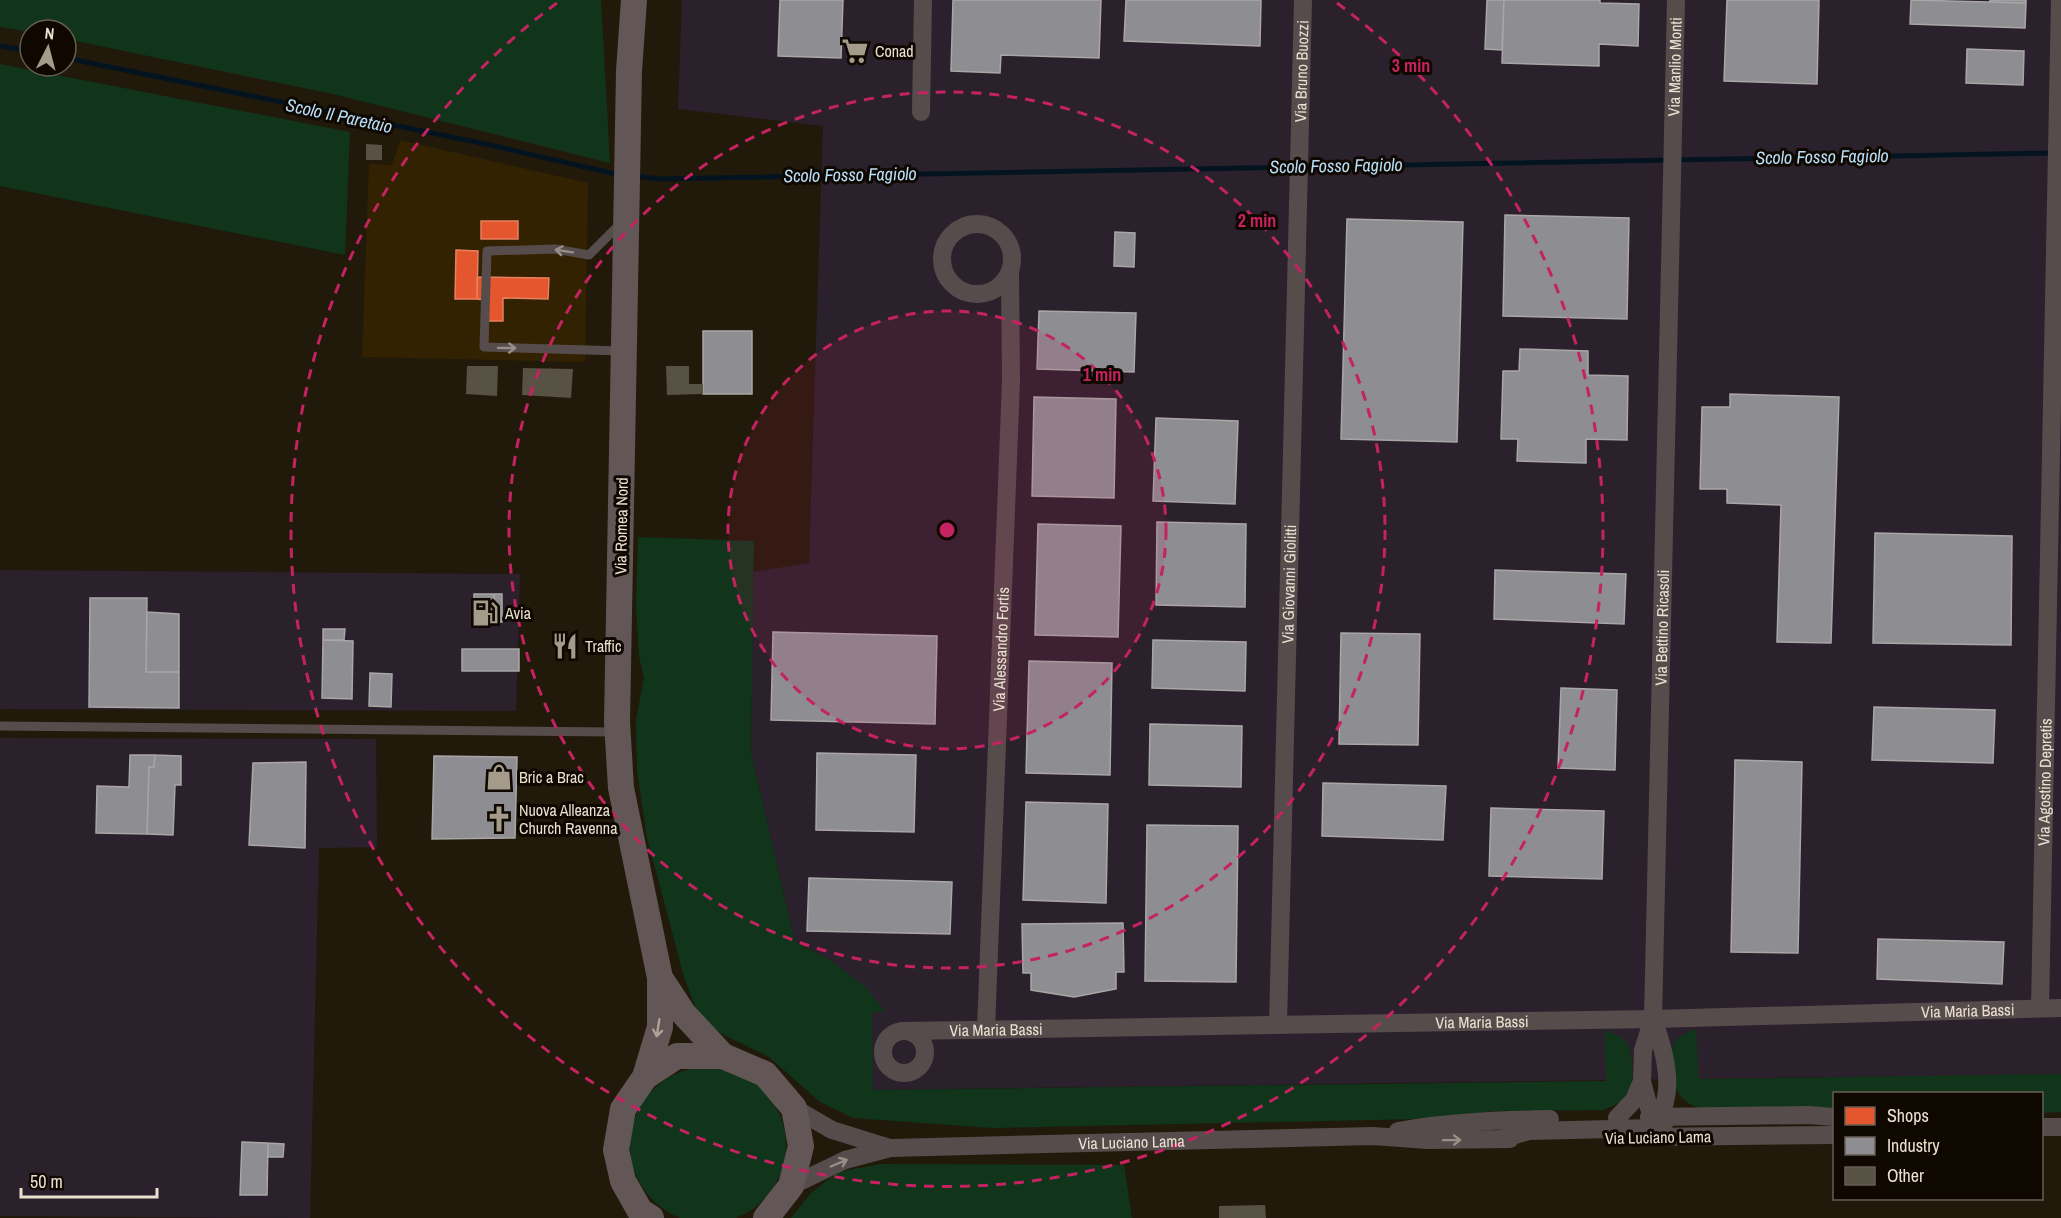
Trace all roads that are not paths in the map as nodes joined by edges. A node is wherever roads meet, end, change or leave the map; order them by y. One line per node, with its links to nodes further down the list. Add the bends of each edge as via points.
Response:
1 (618, 0): 7 (main road, Via Romea Nord)
2 (634, 0): 7 (main road, Via Romea Nord)
3 (923, 0): 8 (street)
4 (1303, 0): 10 (street, Via Bruno Buozzi)
5 (1676, 0): 9 (street, Via Manlio Monti)
6 (2060, 0): 17 (street, Via Agostino Depretis)
7 (629, 71): 11 (main road, Via Romea Nord)
8 (921, 112)
9 (1673, 134): 19 (street, Via Bettino Ricasoli)
10 (1300, 143): 20 (street, Via Giovanni Giolitti)
11 (628, 207): 13 (main road, Via Romea Nord); 13 (lane, one-way to 13, via 589,255 555,249 487,251 484,347)
12 (1010, 272): 21 (street, Via Alessandro Fortis, via 1011,392)
13 (624, 351): 15 (main road, Via Romea Nord)
14 (0, 726): 15 (lane)
15 (617, 732): 16 (main road, Via Romea Nord, via 621,788)
16 (660, 978): 23 (main road, Via Romea Nord, via 683,1013); 24 (main road, Via Romea Nord, one-way to 24, via 660,1027)
17 (2040, 1007): 18 (street, Via Maria Bassi); 19 (street, Via Maria Bassi)
18 (2061, 1008)
19 (1653, 1019): 20 (street, Via Maria Bassi); 25 (street, via 1643,1050); 26 (street, Via Bettino Ricasoli)
20 (1278, 1025): 21 (street, Via Maria Bassi)
21 (986, 1029): 22 (street, Via Maria Bassi)
22 (902, 1031)
23 (723, 1056): 24 (main road, via 677,1056); 27 (main road, via 765,1074)
24 (645, 1077): 40 (main road, via 623,1109 616,1150 623,1181)
25 (1642, 1081): 28 (street, via 1648,1108); 31 (street, via 1634,1100)
26 (1667, 1081): 28 (street, Via Bettino Ricasoli, via 1666,1100); 29 (street, via 1670,1099 1679,1110)
27 (794, 1108): 38 (street, Via Luciano Lama, via 832,1130); 39 (main road, via 801,1146)
28 (1659, 1117): 29 (street, Via Luciano Lama); 31 (street, Via Luciano Lama); 34 (street, Via Luciano Lama, via 1672,1127 1783,1127); 37 (street, Via Luciano Lama, via 1654,1128 1529,1131)
29 (1694, 1117): 30 (street, Via Luciano Lama)
30 (1833, 1117)
31 (1617, 1118): 36 (street, Via Luciano Lama, via 1492,1120 1432,1125)
32 (2043, 1127): 33 (street)
33 (2061, 1127)
34 (1815, 1135): 35 (street, Via Luciano Lama); 37 (street, Via Luciano Lama)
35 (1833, 1135)
36 (1373, 1136): 37 (street, Via Luciano Lama, one-way to 37); 38 (street, Via Luciano Lama)
37 (1500, 1139)
38 (890, 1148): 39 (street, Via Luciano Lama, one-way to 38, via 844,1160)
39 (791, 1186): 41 (main road)
40 (645, 1216)
41 (766, 1218)

